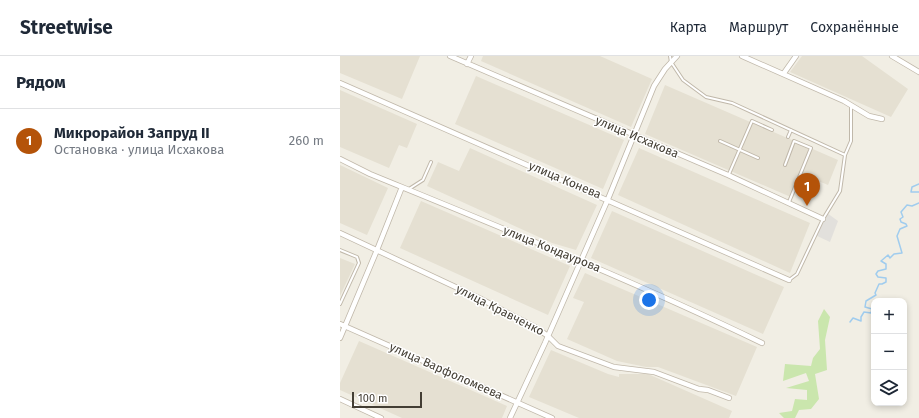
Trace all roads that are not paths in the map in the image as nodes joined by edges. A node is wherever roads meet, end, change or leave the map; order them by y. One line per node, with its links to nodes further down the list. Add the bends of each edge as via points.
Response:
1 (450, 56): 9 (street, улица Исхакова)
2 (471, 56): 9 (street)
3 (670, 56): 8 (lane)
4 (677, 56): 8 (street)
5 (742, 56): 11 (street)
6 (796, 56): 11 (street)
7 (892, 56): 10 (street)
8 (671, 62): 16 (lane, via 683,80 706,97 732,103); 17 (street, via 654,86)
9 (468, 64): 17 (street, улица Исхакова)
10 (919, 72)
11 (784, 74): 13 (street, via 844,101)
12 (340, 83): 29 (street, улица Конева)
13 (851, 107): 14 (street); 21 (lane, via 851,141)
14 (882, 119)
15 (772, 130): 20 (lane, via 752,121)
16 (791, 130): 18 (lane); 21 (lane)
17 (634, 136): 26 (street, улица Исхакова); 29 (street)
18 (788, 138)
19 (720, 141): 20 (lane)
20 (740, 149): 22 (lane); 26 (lane)
21 (845, 155): 31 (lane, via 840,191)
22 (758, 158)
23 (340, 159): 27 (street, улица Кондаурова)
24 (431, 162): 28 (lane, via 423,180)
25 (785, 165): 30 (lane, via 794,141 811,148)
26 (728, 176): 30 (street, улица Исхакова)
27 (402, 187): 28 (street, улица Кондаурова); 34 (street)
28 (408, 190): 35 (street, улица Кондаурова)
29 (608, 199): 35 (street); 36 (street, улица Конева)
30 (789, 202): 31 (street, улица Исхакова)
31 (823, 219): 36 (lane, via 797,274)
32 (340, 233): 34 (street, улица Кравченко)
33 (340, 250): 37 (lane, via 357,257 359,263)
34 (377, 250): 39 (street); 40 (street, улица Кравченко, via 479,298)
35 (581, 260): 40 (street); 42 (street, улица Кондаурова, via 678,302)
36 (789, 280)
37 (340, 304)
38 (340, 324): 39 (street, улица Варфоломеева)
39 (345, 326): 41 (street); 45 (street, улица Варфоломеева)
40 (548, 336): 43 (street, улица Кравченко, via 558,346 614,368 654,372 699,390 708,390); 45 (street)
41 (340, 338)
42 (762, 343)
43 (729, 398)
44 (340, 399): 46 (street)
45 (516, 402): 47 (street); 48 (street, улица Варфоломеева)
46 (381, 418)
47 (510, 418)
48 (552, 418)

